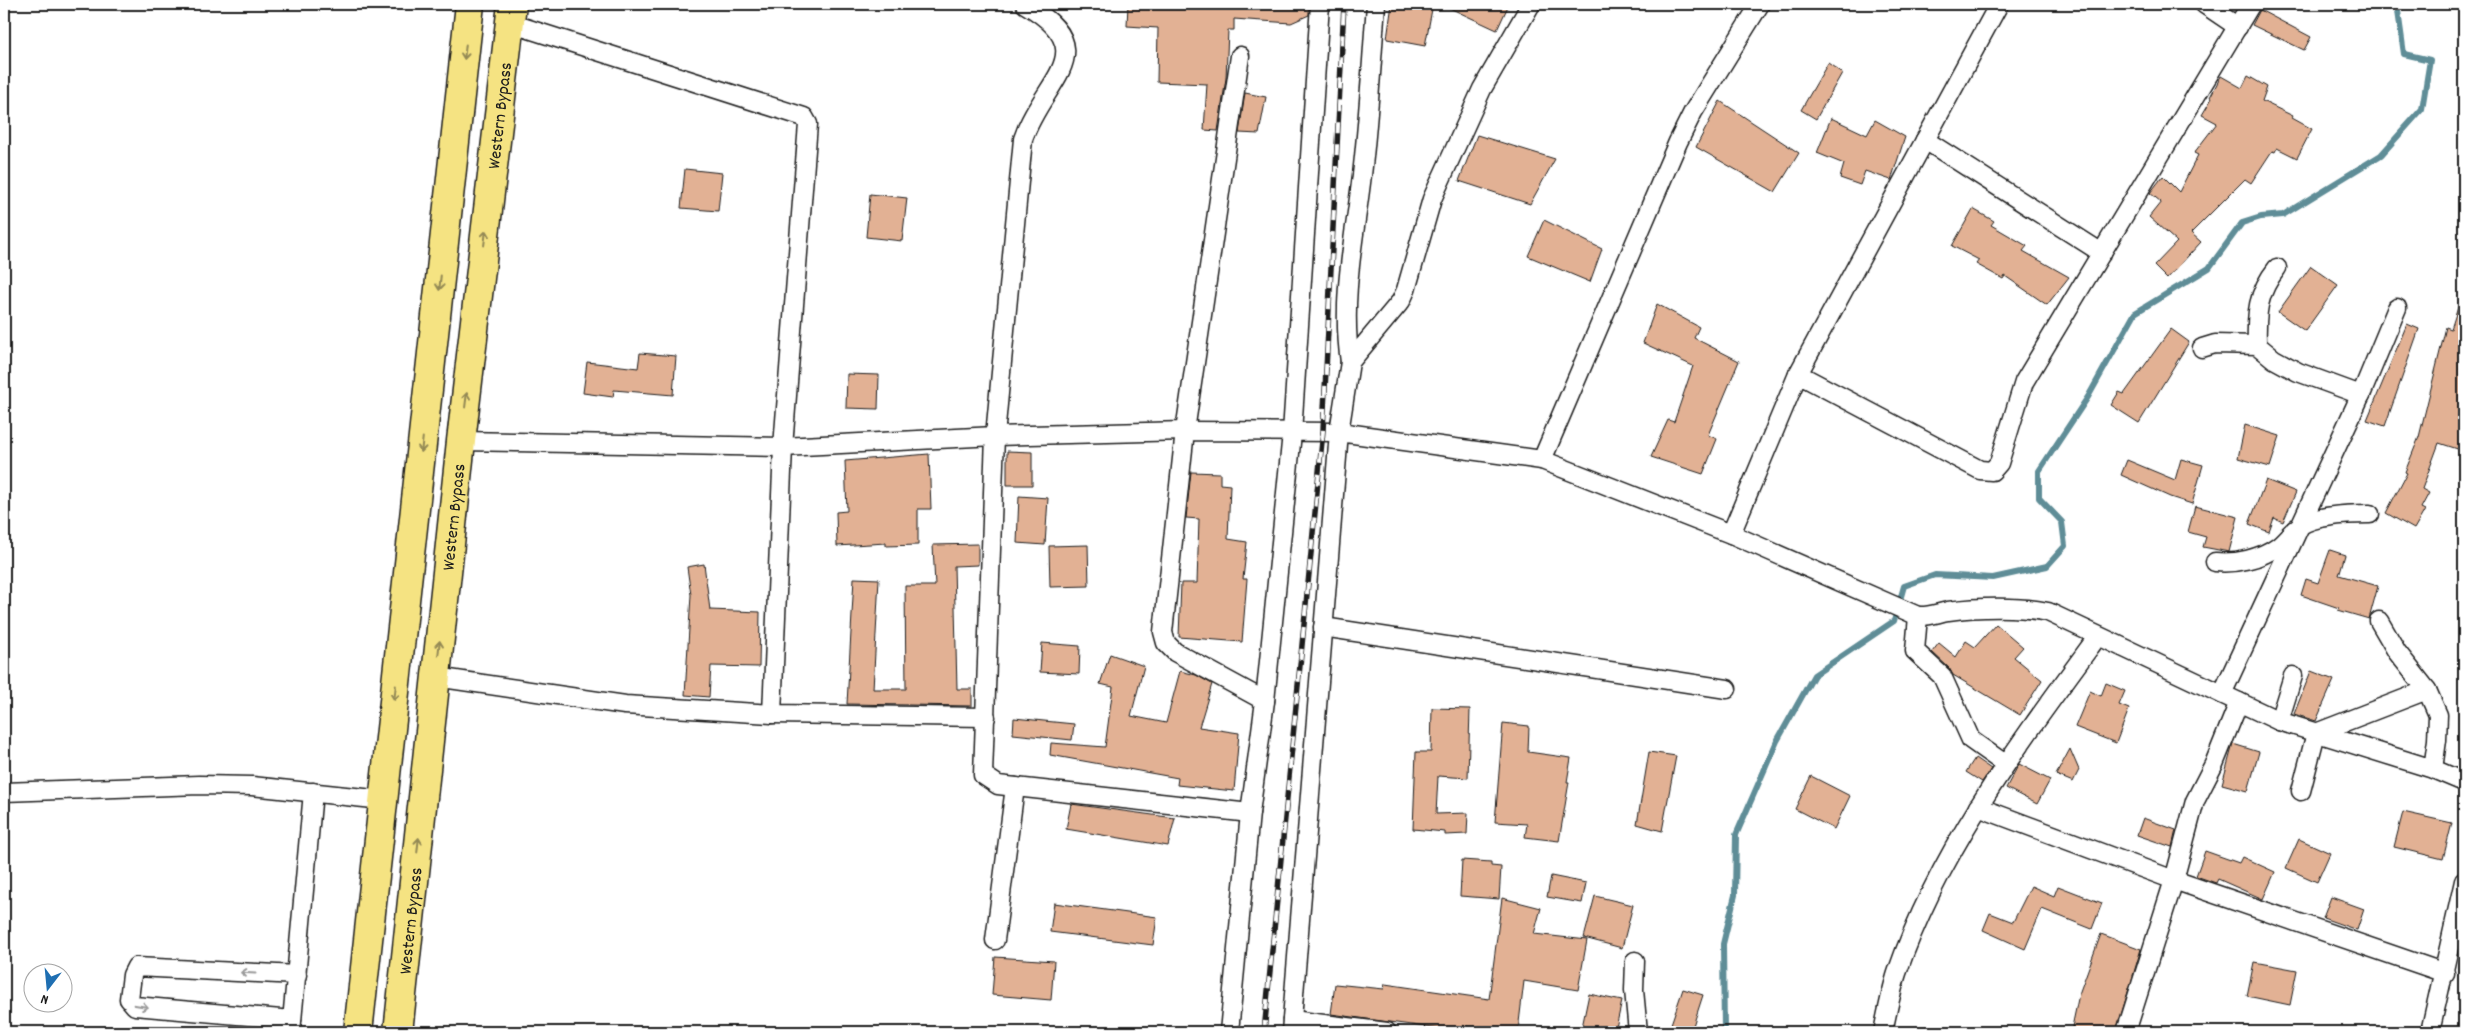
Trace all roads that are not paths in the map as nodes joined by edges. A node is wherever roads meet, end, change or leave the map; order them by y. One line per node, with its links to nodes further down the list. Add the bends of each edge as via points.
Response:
1 (470, 4): 55 (main road, one-way to 55)
2 (1025, 4): 25 (street, via 1047,17 1065,40 1065,64 1029,121 1023,139)
3 (1320, 4): 24 (street)
4 (1376, 4): 19 (street, via 1363,167 1349,267 1346,316)
5 (1531, 4): 19 (street, via 1482,89 1432,199 1401,301)
6 (1760, 4): 28 (street, via 1678,142)
7 (1999, 4): 13 (street)
8 (2204, 4): 11 (street)
9 (2251, 4): 11 (street)
10 (511, 13): 26 (main road, Western Bypass, one-way to 10); 27 (street, via 804,117 808,124)
11 (2238, 27): 14 (street)
12 (1240, 56): 22 (street)
13 (1925, 140): 14 (street); 20 (street)
14 (2102, 253): 20 (street, via 2024,382 1999,463 1992,471 1980,470)
15 (2277, 268): 17 (street, via 2264,283 2256,317)
16 (2397, 308): 21 (street)
17 (2257, 345): 18 (street, via 2215,344); 21 (street, via 2298,372)
18 (2202, 348)
19 (1350, 362): 23 (street)
20 (1798, 374): 31 (street)
21 (2361, 395): 30 (street)
22 (1185, 431): 24 (street); 25 (street); 42 (street, via 1163,632 1166,643 1176,652)
23 (1339, 432): 24 (street); 28 (street); 35 (street)
24 (1292, 433): 42 (street)
25 (995, 436): 27 (street); 45 (street)
26 (461, 441): 27 (street); 38 (main road, Western Bypass, one-way to 26)
27 (783, 447): 44 (street)
28 (1542, 460): 31 (street)
29 (2370, 514): 30 (street, via 2341,514)
30 (2301, 524): 32 (street, via 2278,547 2252,559 2232,564); 41 (street)
31 (1730, 534): 33 (street)
32 (2215, 562)
33 (1918, 616): 36 (street, via 1928,617 1947,611 2028,607 2048,612); 48 (street, via 1915,651 1942,676 1971,740)
34 (2379, 621): 40 (street)
35 (1323, 627): 39 (street); 65 (street)
36 (2098, 636): 41 (street); 48 (street)
37 (2293, 676): 46 (street)
38 (436, 678): 44 (street, via 625,705); 67 (main road, Western Bypass, one-way to 38)
39 (1726, 689)
40 (2427, 690): 47 (street); 49 (street, via 2438,715)
41 (2222, 694): 43 (street)
42 (1265, 701): 57 (street)
43 (2239, 702): 46 (street); 58 (street, via 2214,764 2197,795)
44 (772, 714): 45 (street)
45 (986, 717): 51 (street, via 983,775 998,785)
46 (2279, 721): 47 (street)
47 (2316, 733): 49 (street); 52 (street)
48 (2005, 764): 56 (street)
49 (2433, 769): 50 (street)
50 (2464, 782)
51 (1015, 787): 57 (street); 60 (street)
52 (2301, 791)
53 (4, 792): 54 (street, via 199,785)
54 (313, 792): 55 (street); 63 (street)
55 (383, 800): 66 (main road)
56 (1978, 807): 58 (street); 71 (street, via 1922,908 1896,975)
57 (1250, 813): 68 (street)
58 (2174, 880): 62 (street); 72 (street)
59 (2464, 881): 62 (street)
60 (995, 940)
61 (1636, 961): 70 (street, via 1634,990)
62 (2445, 973): 73 (street)
63 (297, 975): 64 (street); 64 (street, one-way to 64, via 136,967 129,999 135,1006)
64 (292, 1026)
65 (1291, 1026): 69 (street)
66 (358, 1032)
67 (398, 1032)
68 (1229, 1032)
69 (1387, 1032)
70 (1638, 1032)
71 (1883, 1032)
72 (2126, 1032)
73 (2430, 1032)

